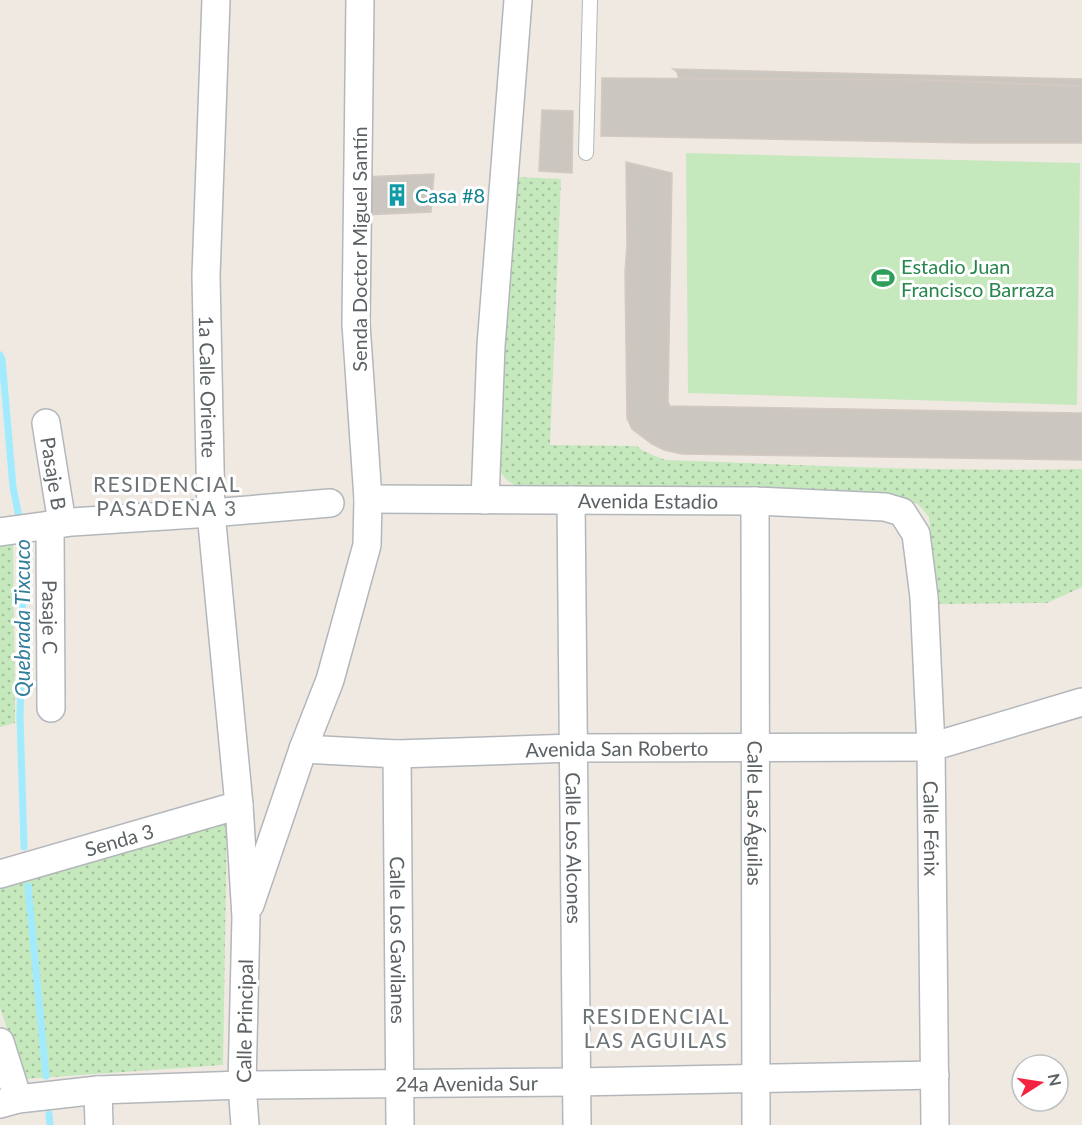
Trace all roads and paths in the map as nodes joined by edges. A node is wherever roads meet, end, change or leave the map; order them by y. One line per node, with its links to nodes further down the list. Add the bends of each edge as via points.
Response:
1 (216, 0): 12 (street, 1a Calle Oriente, via 206,276)
2 (360, 0): 7 (street, Senda Doctor Miguel Santín, via 356,324)
3 (518, 0): 8 (street, via 491,346)
4 (590, 0): 5 (lane)
5 (586, 153)
6 (46, 423): 13 (street, Pasaje B)
7 (368, 499): 8 (street, Avenida Estadio); 21 (street, Senda Doctor Miguel Santín, via 367,545 330,680)
8 (485, 500): 9 (street, Avenida Estadio)
9 (571, 500): 10 (street, Avenida Estadio); 19 (street, Calle Los Alcones)
10 (755, 501): 15 (street, Avenida Estadio, via 885,507 902,512); 20 (street, Calle Las Águilas)
11 (330, 503): 12 (street)
12 (211, 513): 13 (street); 23 (street, 1a Calle Oriente)
13 (51, 525): 14 (street); 17 (street, Pasaje C)
14 (6, 531)
15 (916, 534): 18 (street, Calle Fénix, via 924,597)
16 (1082, 702): 18 (street, Avenida San Roberto)
17 (51, 708)
18 (931, 747): 20 (street, Avenida San Roberto); 27 (street, Calle Fénix)
19 (573, 748): 20 (street, Avenida San Roberto); 22 (street, Avenida San Roberto); 29 (street, Calle Los Alcones)
20 (756, 748): 28 (street, Calle Las Águilas)
21 (303, 749): 22 (street, Avenida San Roberto); 25 (street, Senda Doctor Miguel Santín)
22 (397, 754): 30 (street, Calle Los Gavilanes)
23 (239, 805): 24 (street, Senda 3); 25 (street, 1a Calle Oriente)
24 (0, 874)
25 (246, 917): 31 (street, Calle Principal)
26 (0, 1042): 33 (street)
27 (935, 1075): 28 (street, 24a Avenida Sur); 39 (street, Calle Fénix)
28 (756, 1078): 29 (street, 24a Avenida Sur); 38 (street, Calle Las Águilas)
29 (576, 1082): 30 (street, 24a Avenida Sur); 37 (street, Calle Los Alcones)
30 (399, 1084): 31 (street, 24a Avenida Sur); 36 (street, Calle Los Gavilanes)
31 (243, 1085): 32 (street, 24a Avenida Sur); 35 (street, Calle Principal)
32 (98, 1090): 33 (street, 24a Avenida Sur); 34 (street)
33 (9, 1101)
34 (99, 1125)
35 (245, 1125)
36 (400, 1125)
37 (577, 1125)
38 (756, 1125)
39 (935, 1125)

